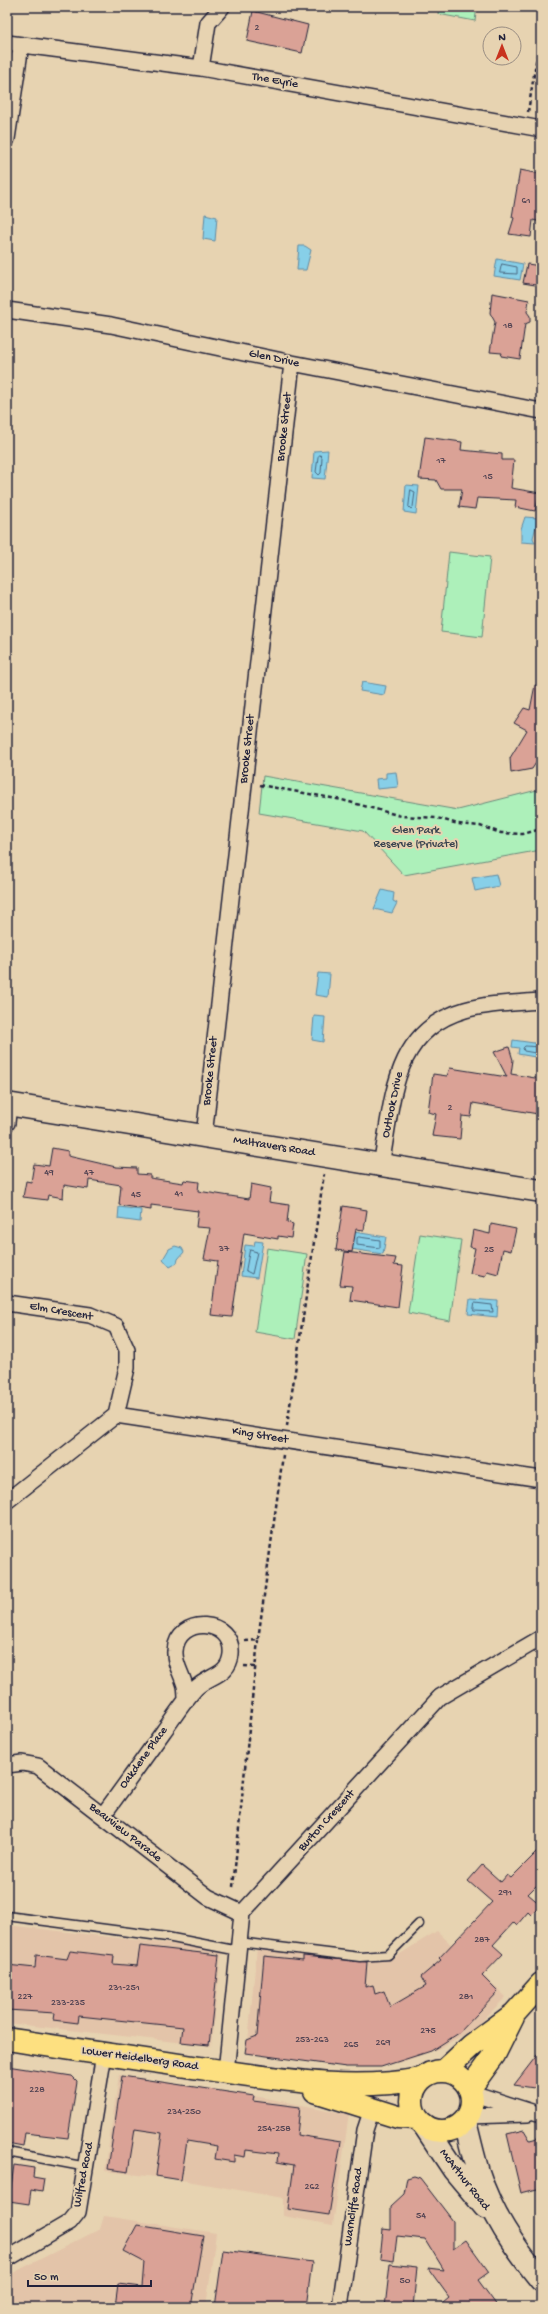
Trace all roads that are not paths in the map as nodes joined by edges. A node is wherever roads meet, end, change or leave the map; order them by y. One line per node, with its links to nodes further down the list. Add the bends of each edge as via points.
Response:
1 (222, 7): 3 (street, via 208,23)
2 (14, 44): 3 (street, The Eyrie); 5 (street)
3 (201, 68): 4 (street, The Eyrie)
4 (541, 129)
5 (7, 139)
6 (7, 310): 7 (street, Glen Drive, via 111,325)
7 (292, 363): 8 (street, Glen Drive); 11 (street, Brooke Street)
8 (541, 411)
9 (541, 1001): 12 (street, Outlook Drive, via 466,1009 441,1019 423,1034 406,1056 398,1072)
10 (8, 1110): 11 (street, Maltravers Road)
11 (204, 1136): 12 (street, Maltravers Road)
12 (381, 1165): 13 (street, Maltravers Road)
13 (541, 1191)
14 (7, 1302): 15 (street, Elm Crescent, via 90,1315 116,1326 128,1350 128,1368)
15 (116, 1415): 16 (street, King Street); 17 (street)
16 (541, 1479)
17 (7, 1501)
18 (541, 1638): 22 (street, Burton Crescent, via 440,1696)
19 (186, 1701): 19 (street, Oakdene Place, via 197,1688 225,1670 231,1657 230,1642 223,1632 213,1626 194,1626 181,1635 175,1651 185,1686); 21 (street, Oakdene Place)
20 (7, 1765): 21 (street, Beauview Parade, via 22,1763 38,1766)
21 (103, 1816): 22 (street, Beauview Parade, via 208,1897)
22 (242, 1913): 25 (street)
23 (7, 1916): 25 (lane)
24 (419, 1924): 25 (lane, via 388,1955 360,1956)
25 (239, 1946): 31 (street)
26 (541, 1984): 27 (main road)
27 (514, 2014): 30 (main road, via 472,2045); 34 (main road, via 494,2055)
28 (7, 2039): 29 (main road, Lower Heidelberg Road)
29 (104, 2054): 31 (main road, Lower Heidelberg Road); 40 (street, Wilfred Road)
30 (444, 2071): 33 (main road, via 435,2071); 34 (main road, via 459,2076)
31 (226, 2072): 32 (main road, Lower Heidelberg Road)
32 (273, 2078): 33 (main road, Lower Heidelberg Road, via 346,2085 394,2084); 35 (main road, Lower Heidelberg Road)
33 (421, 2079): 38 (main road, via 412,2098 413,2109)
34 (471, 2090): 36 (street); 37 (main road, via 472,2104)
35 (372, 2109): 38 (main road, Lower Heidelberg Road, via 398,2118); 44 (street, Warncliffe Road, via 365,2130)
36 (537, 2114): 37 (street)
37 (467, 2118): 38 (main road, via 452,2130 438,2131); 41 (street, McArthur Road, via 478,2172)
38 (421, 2122): 41 (street, McArthur Road, via 454,2170)
39 (7, 2152): 40 (lane)
40 (87, 2167): 42 (street, Wilfred Road, via 78,2212 70,2222)
41 (506, 2233): 43 (street, McArthur Road)
42 (7, 2259)
43 (541, 2280)
44 (340, 2307)

